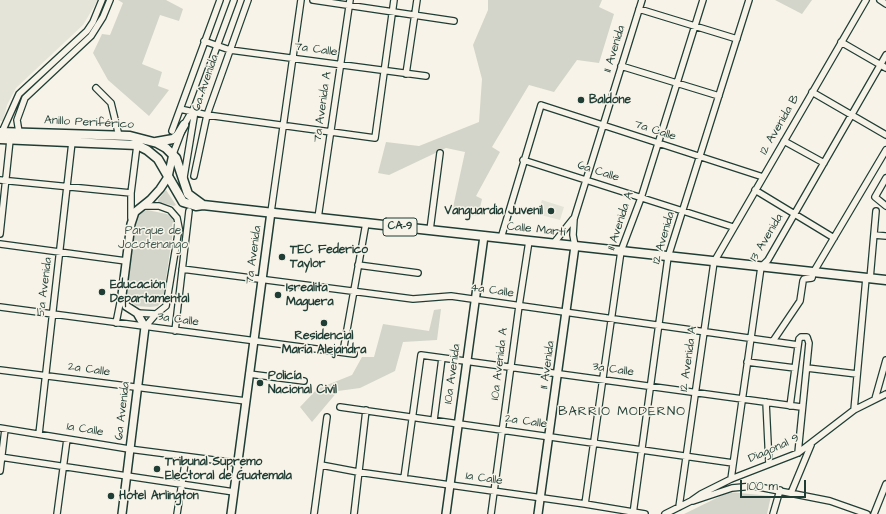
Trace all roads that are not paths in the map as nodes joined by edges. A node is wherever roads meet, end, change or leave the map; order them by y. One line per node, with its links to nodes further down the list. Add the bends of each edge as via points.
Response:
1 (102, 0): 22 (street)
2 (110, 0): 23 (street)
3 (220, 0): 25 (street, 6a Avenida)
4 (234, 0): 27 (street)
5 (248, 0): 28 (street, 6a Avenida)
6 (301, 0): 30 (street, 7a Avenida)
7 (313, 0): 15 (street)
8 (394, 0): 18 (street)
9 (417, 0): 19 (street)
10 (642, 0): 17 (street, 11 Avenida)
11 (703, 0): 21 (street, 11 Avenida A)
12 (750, 0): 24 (street, 12 Avenida)
13 (866, 0): 26 (street, 12 Avenida B)
14 (880, 0): 16 (street)
15 (350, 3): 18 (street); 31 (street, 7a Avenida A)
16 (886, 4)
17 (639, 9): 21 (street); 33 (street, 11 Avenida)
18 (392, 12): 19 (street); 35 (street)
19 (414, 15): 20 (street); 36 (street)
20 (454, 21)
21 (695, 27): 24 (street); 38 (street, 11 Avenida A)
22 (87, 31): 23 (street); 51 (street, via 19,94)
23 (91, 36): 49 (street, via 25,98 17,120)
24 (737, 40): 41 (street, 12 Avenida)
25 (204, 41): 27 (street, 7a Calle); 42 (street, 6a Avenida)
26 (842, 42): 32 (street); 40 (street, 12 Avenida B)
27 (217, 45): 28 (street, 7a Calle); 43 (street)
28 (230, 50): 30 (street, 7a Calle); 44 (street, 6a Avenida)
29 (886, 55): 32 (street, 13 Avenida)
30 (293, 58): 31 (street, 7a Calle); 46 (street, 7a Avenida)
31 (341, 65): 35 (street, 7a Calle); 50 (street, 7a Avenida A)
32 (880, 65): 34 (street); 45 (street, 13 Avenida)
33 (622, 66): 38 (street); 47 (street, 11 Avenida)
34 (886, 68)
35 (384, 71): 36 (street, 7a Calle); 50 (street, via 375,138)
36 (406, 74): 37 (street, 7a Calle)
37 (426, 76)
38 (677, 83): 41 (street); 58 (street, 11 Avenida A)
39 (96, 88): 53 (street, via 111,102)
40 (812, 92): 45 (street); 55 (street, 12 Avenida B)
41 (719, 96): 63 (street, 12 Avenida)
42 (180, 109): 43 (street); 48 (street, 6a Avenida)
43 (192, 112): 44 (street); 48 (street); 68 (street)
44 (207, 115): 46 (street); 66 (street, 6a Avenida)
45 (852, 115): 52 (street); 65 (street, 13 Avenida)
46 (283, 124): 50 (street); 84 (street, 7a Avenida)
47 (602, 126): 58 (street, 7a Calle); 64 (street, 7a Calle, via 541,105); 69 (street, 11 Avenida)
48 (177, 129): 57 (highway, via 172,140); 62 (street)
49 (19, 132): 51 (highway, Anillo Periférico); 53 (highway, Anillo Periférico)
50 (331, 132): 86 (street, 7a Avenida A)
51 (1, 134): 54 (highway, Anillo Periférico)
52 (886, 135)
53 (119, 136): 57 (highway, Anillo Periférico)
54 (10, 140): 56 (highway, Anillo Periférico); 73 (street)
55 (784, 141): 65 (street); 67 (street, 12 Avenida B)
56 (72, 142): 59 (highway, Anillo Periférico); 74 (street, 5a Avenida)
57 (154, 142): 62 (highway, Anillo Periférico)
58 (657, 143): 63 (street, 7a Calle); 77 (street, 11 Avenida A)
59 (137, 146): 72 (highway, Anillo Periférico, via 155,156); 76 (street)
60 (886, 150): 99 (street)
61 (440, 153): 92 (street)
62 (173, 154): 68 (highway); 72 (main road)
63 (700, 157): 67 (street, 7a Calle); 82 (street, 12 Avenida)
64 (523, 160): 69 (street, 6a Calle); 98 (street)
65 (824, 163): 85 (street, 13 Avenida)
66 (194, 176)
67 (763, 177): 75 (street, 12 Avenida B)
68 (182, 178): 72 (main road, via 176,174); 72 (highway, via 179,186); 78 (highway, via 188,194)
69 (585, 178): 77 (street, 6a Calle); 87 (street, 11 Avenida)
70 (886, 178): 80 (street, via 875,197)
71 (0, 180): 73 (street)
72 (170, 180): 78 (highway, Calle Martí / CA-9, via 185,203); 79 (main road)
73 (7, 181): 74 (street); 93 (street)
74 (67, 187): 76 (street); 105 (street, 5a Avenida)
75 (755, 190): 85 (street); 90 (street, 12 Avenida B)
76 (132, 193): 88 (street)
77 (641, 198): 82 (street, 6a Calle); 104 (street, 11 Avenida A)
78 (203, 205): 84 (highway, Calle Martí / CA-9)
79 (143, 206): 88 (main road, via 135,212); 91 (street, via 159,206 170,210 176,216)
80 (886, 206)
81 (189, 211): 97 (street)
82 (683, 211): 90 (street, 6a Calle); 106 (street, 12 Avenida)
83 (876, 211): 94 (street)
84 (271, 212): 86 (highway, Calle Martí / CA-9); 115 (main road, 7a Avenida)
85 (794, 214): 99 (street); 110 (street, 13 Avenida, via 768,260)
86 (318, 218): 89 (highway, Calle Martí / CA-9)
87 (574, 218): 102 (street, 11 Avenida); 103 (street, 11 Avenida)
88 (132, 219): 107 (main road)
89 (366, 223): 92 (highway, Calle Martí / CA-9); 109 (street)
90 (733, 227): 108 (street, 12 Avenida B)
91 (179, 228): 97 (street); 124 (street, via 168,302 165,308)
92 (430, 230): 95 (highway, Calle Martí / CA-9)
93 (0, 234)
94 (874, 235): 96 (street); 114 (street)
95 (484, 236): 98 (highway, Calle Martí / CA-9); 119 (main road, 10a Avenida)
96 (886, 236)
97 (186, 238): 111 (street)
98 (501, 238): 100 (highway, Calle Martí / CA-9)
99 (834, 238): 113 (street)
100 (529, 241): 102 (highway, Calle Martí / CA-9); 120 (street, 10a Avenida A)
101 (0, 244): 105 (street)
102 (553, 244): 103 (highway, Calle Martí / CA-9)
103 (575, 246): 104 (highway, Calle Martí / CA-9); 122 (main road, 11 Avenida)
104 (621, 251): 106 (highway, Calle Martí / CA-9); 126 (street, 11 Avenida A)
105 (61, 252): 107 (street); 125 (street, 5a Avenida)
106 (668, 256): 108 (highway, Calle Martí / CA-9); 128 (street, 12 Avenida)
107 (126, 261): 118 (main road)
108 (714, 262): 110 (highway, Calle Martí / CA-9); 131 (street, 12 Avenida A)
109 (358, 265): 112 (street); 117 (street)
110 (761, 267): 113 (highway, Calle Martí / CA-9); 132 (street, 13 Avenida)
111 (182, 269): 115 (street, 4a Calle); 130 (street)
112 (418, 273)
113 (813, 273): 114 (highway, Calle Martí / CA-9); 134 (street, via 812,278 804,279 800,301)
114 (868, 279): 116 (highway, CA-9); 148 (street)
115 (262, 280): 117 (street, 4a Calle); 133 (main road, 7a Avenida)
116 (886, 280)
117 (354, 292): 119 (street, 4a Calle, via 413,299 444,296); 136 (street)
118 (122, 293): 123 (main road, via 126,306); 127 (street)
119 (474, 300): 120 (street, 4a Calle); 140 (main road, 10a Avenida)
120 (519, 306): 122 (street, 4a Calle); 142 (street, 10a Avenida A)
121 (0, 308): 125 (street, 3a Calle)
122 (566, 312): 126 (street, 4a Calle); 147 (main road, 11 Avenida)
123 (137, 313): 124 (street); 129 (main road)
124 (156, 314): 129 (street)
125 (53, 315): 127 (street, 3a Calle); 149 (street, 5a Avenida)
126 (612, 319): 128 (street, 4a Calle); 150 (street, 11 Avenida A)
127 (116, 323): 129 (street, 3a Calle)
128 (659, 325): 131 (street, 4a Calle); 152 (street, 12 Avenida)
129 (146, 327): 130 (street, 3a Calle); 153 (main road, 6a Avenida)
130 (175, 331): 133 (street, 3a Calle)
131 (704, 332): 132 (street, 4a Calle); 154 (street, 12 Avenida A)
132 (751, 338): 134 (street, 4a Calle); 141 (street, 13 Avenida)
133 (254, 341): 136 (street, 3a Calle); 146 (main road, 7a Avenida)
134 (773, 341): 135 (street, 4a Calle)
135 (798, 345): 143 (street); 144 (street, via 799,338 809,339)
136 (343, 352): 137 (street, 3a Calle)
137 (354, 354)
138 (442, 358): 140 (street, 3a Calle); 166 (street, 3a Calle, via 421,355); 167 (street)
139 (886, 360): 157 (street)
140 (466, 361): 142 (street, 3a Calle); 168 (main road, 10a Avenida)
141 (748, 362): 143 (street); 156 (street, 13 Avenida)
142 (510, 367): 147 (street, 3a Calle); 170 (street, 10a Avenida A)
143 (795, 368): 160 (street)
144 (807, 368): 148 (street); 162 (street)
145 (0, 370): 149 (street, 2a Calle)
146 (249, 374): 151 (street); 158 (main road, 7a Avenida)
147 (558, 374): 150 (street, 3a Calle); 172 (main road, 11 Avenida)
148 (857, 374): 164 (street)
149 (46, 376): 153 (street, 2a Calle); 171 (street, 5a Avenida)
150 (603, 380): 152 (street, 3a Calle); 174 (street, 11 Avenida A)
151 (304, 381)
152 (650, 386): 154 (street, 3a Calle); 177 (street, 12 Avenida)
153 (137, 388): 158 (street, 2a Calle); 176 (main road, 6a Avenida)
154 (695, 393): 156 (street, 3a Calle); 179 (street, 12 Avenida A)
155 (886, 394): 157 (street, Diagonal 9)
156 (742, 399): 159 (street, 3a Calle); 183 (street, 13 Avenida)
157 (875, 399): 164 (street, Diagonal 9)
158 (246, 401): 182 (main road, 7a Avenida)
159 (766, 402): 160 (street, 3a Calle); 184 (street)
160 (790, 406): 162 (street, 3a Calle)
161 (340, 407): 163 (street, 2a Calle)
162 (801, 407): 178 (street)
163 (366, 410): 166 (street, 2a Calle); 188 (street)
164 (854, 410): 175 (street, Diagonal 9)
165 (327, 417): 185 (street)
166 (412, 417): 167 (street, 2a Calle); 190 (street)
167 (434, 420): 168 (street, 2a Calle)
168 (458, 424): 170 (street, 2a Calle); 194 (main road, 10a Avenida)
169 (2, 428): 171 (street, 1a Calle); 180 (street)
170 (502, 430): 172 (street, 2a Calle); 196 (street, 10a Avenida A)
171 (39, 434): 173 (street, 1a Calle)
172 (549, 436): 174 (street, 2a Calle); 199 (main road, 11 Avenida)
173 (67, 439): 176 (street, 1a Calle); 186 (street)
174 (594, 443): 177 (street, 2a Calle); 201 (street, 11 Avenida A)
175 (812, 444): 178 (street, Diagonal 9); 198 (street)
176 (129, 449): 181 (street, 1a Calle); 189 (main road, 6a Avenida)
177 (642, 450): 179 (street, 2a Calle); 203 (street, 12 Avenida)
178 (798, 453): 184 (street, Diagonal 9)
179 (686, 456): 183 (street, 2a Calle); 202 (street, 12 Avenida A)
180 (1, 457): 186 (street); 187 (street)
181 (186, 457): 182 (street, 1a Calle); 193 (street)
182 (238, 463): 197 (main road, 7a Avenida)
183 (733, 463): 191 (street, 13 Avenida)
184 (768, 464): 191 (street, Diagonal 9)
185 (321, 465): 188 (street, 1a Calle); 208 (street)
186 (63, 467): 189 (street); 204 (street)
187 (0, 471)
188 (358, 472): 190 (street, 1a Calle); 209 (street)
189 (126, 477): 193 (street); 205 (main road, 6a Avenida)
190 (404, 478): 194 (street, 1a Calle)
191 (731, 479): 200 (street, Diagonal 9)
192 (886, 484): 217 (street)
193 (182, 485): 197 (street); 206 (street)
194 (450, 485): 196 (street, 1a Calle); 210 (main road, 10a Avenida)
195 (780, 490): 198 (street); 200 (street, via 743,486); 215 (street)
196 (494, 491): 199 (street, 1a Calle); 211 (street, 10a Avenida A)
197 (234, 492): 207 (main road, 7a Avenida)
198 (791, 493): 216 (street, via 830,501)
199 (541, 498): 201 (street, 1a Calle); 212 (main road, 11 Avenida)
200 (691, 501): 202 (street, Diagonal 9)
201 (585, 504): 203 (street, 1a Calle)
202 (679, 507): 214 (street, Diagonal 9)
203 (634, 513): 213 (street, 1a Calle)
204 (57, 514)
205 (122, 514)
206 (177, 514)
207 (231, 514)
208 (314, 514)
209 (354, 514)
210 (446, 514)
211 (491, 514)
212 (538, 514)
213 (644, 514)
214 (665, 514)
215 (773, 514)
216 (866, 514)
217 (874, 514)

